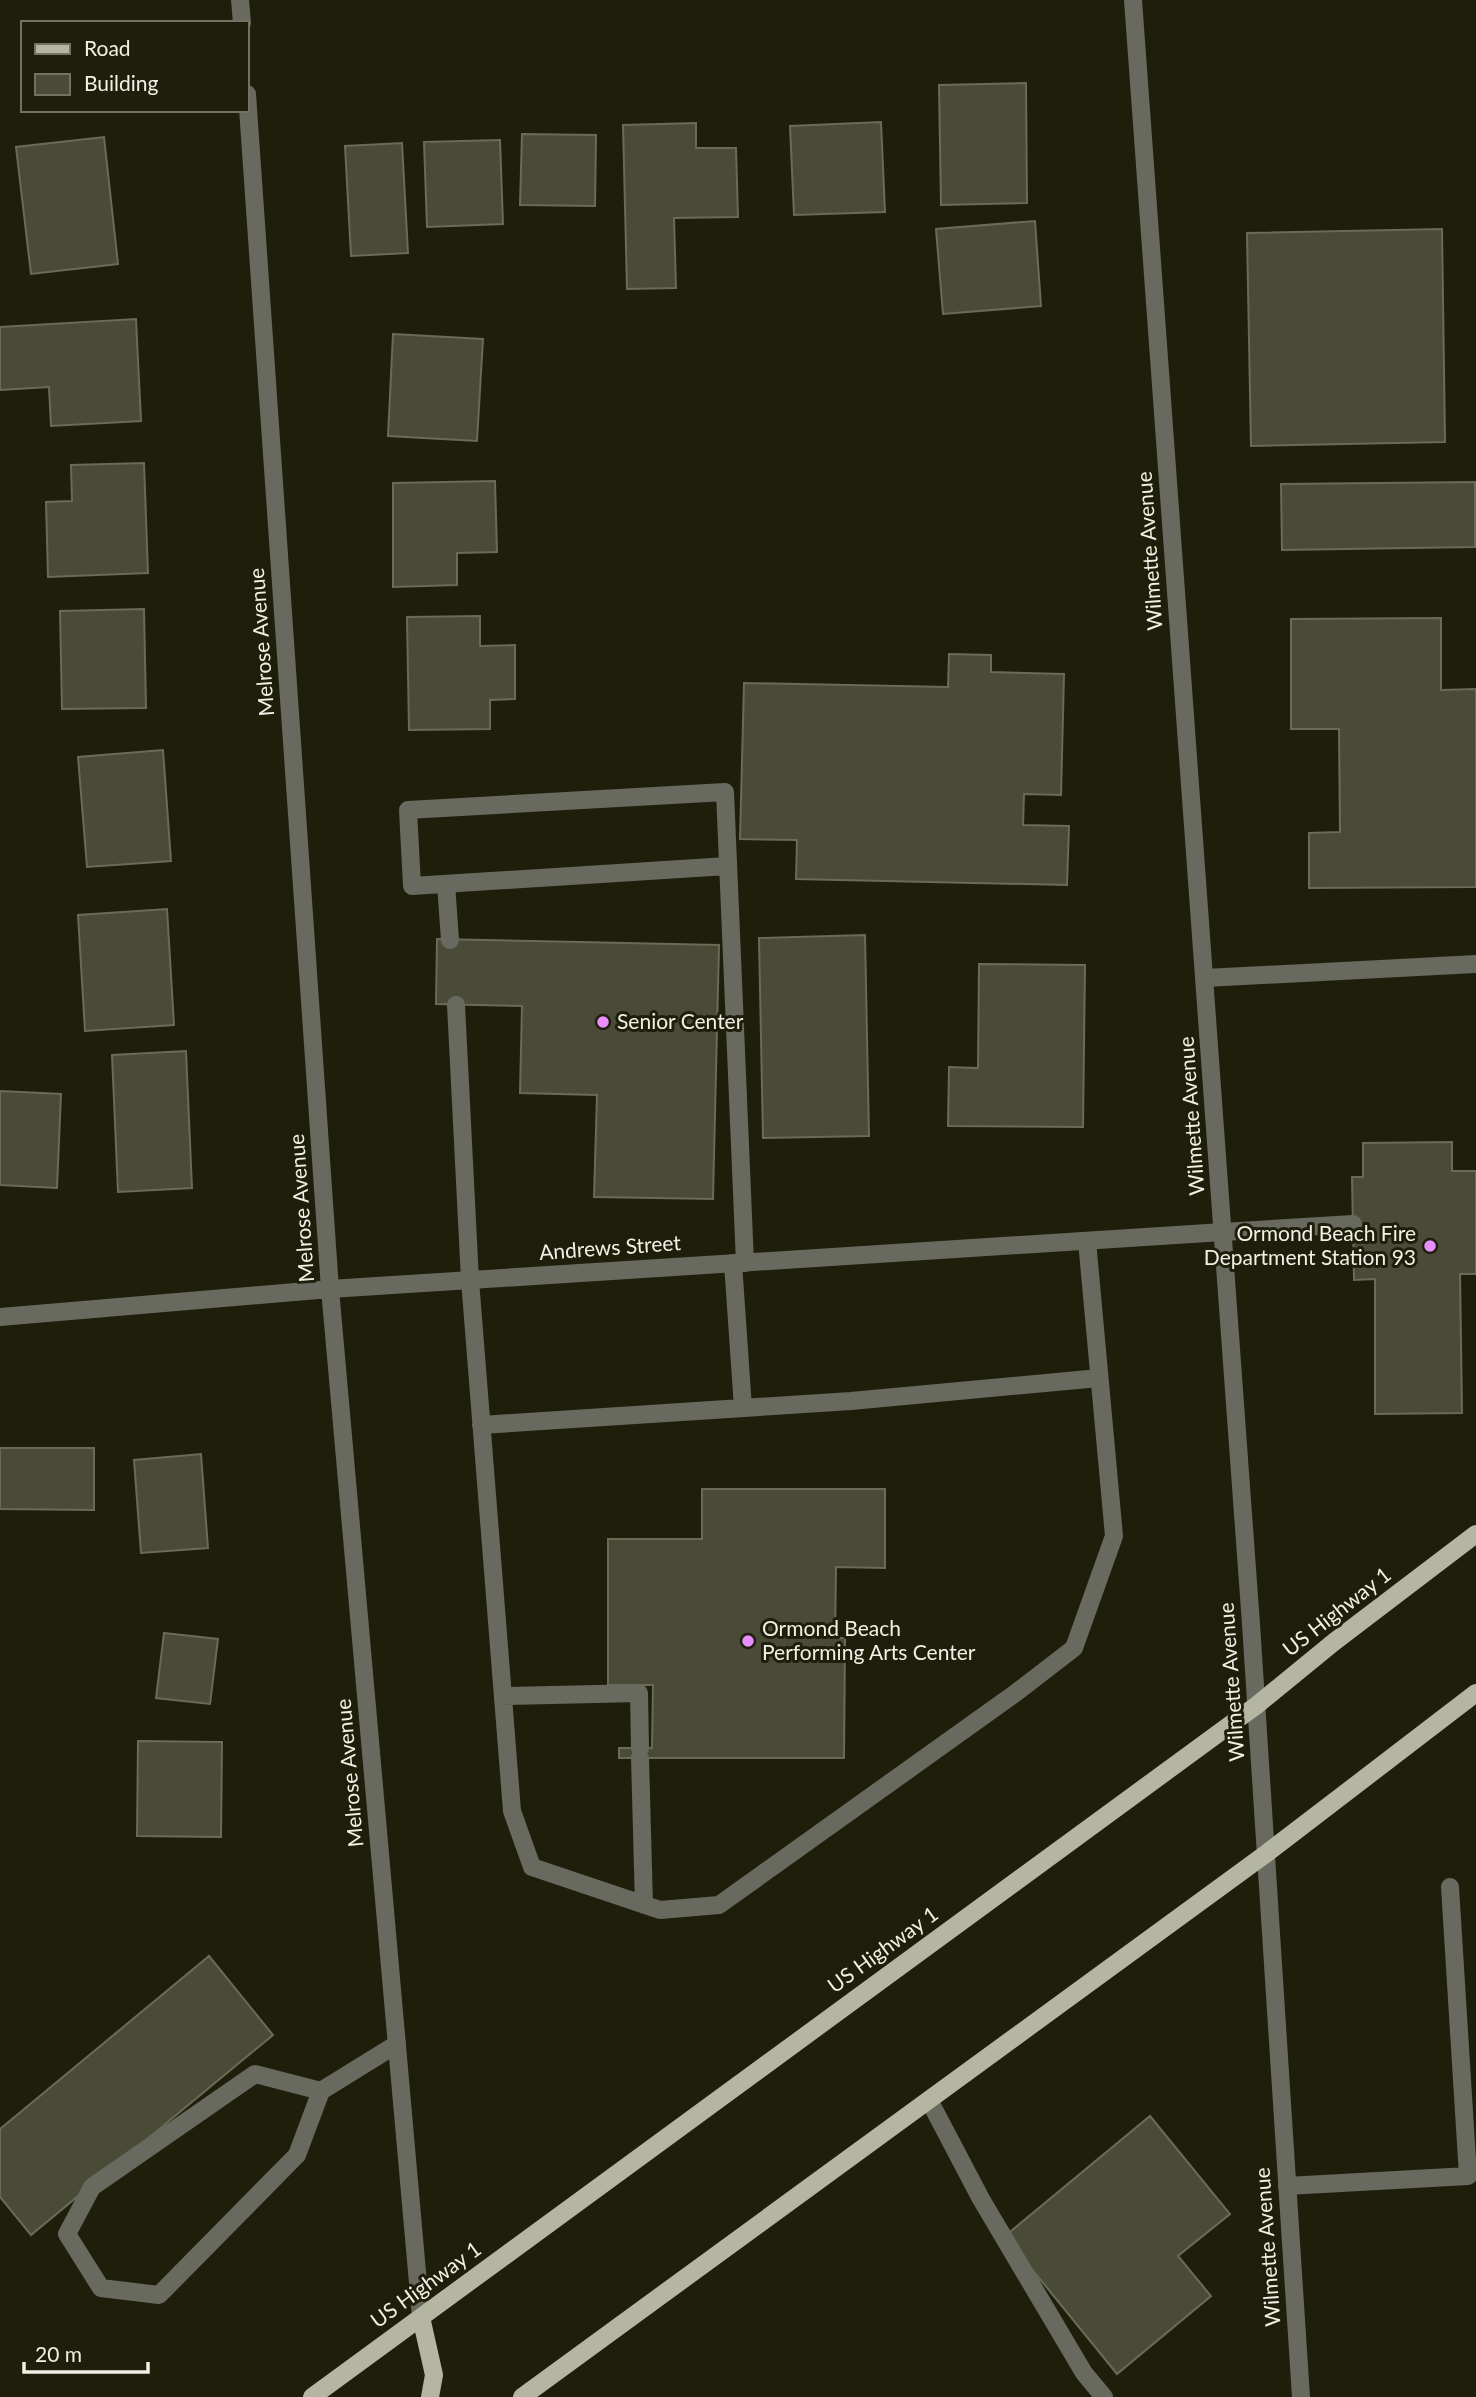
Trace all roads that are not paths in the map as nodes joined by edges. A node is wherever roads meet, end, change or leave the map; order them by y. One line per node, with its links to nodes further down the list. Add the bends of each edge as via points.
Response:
1 (240, 0): 3 (street)
2 (1133, 0): 9 (street, Wilmette Avenue)
3 (242, 21)
4 (248, 108): 16 (street, Melrose Avenue)
5 (727, 866): 6 (street); 6 (street, via 725,792 408,810 412,886); 14 (street)
6 (446, 884): 7 (street)
7 (450, 940)
8 (1476, 964): 9 (street)
9 (1205, 978): 12 (street, Wilmette Avenue)
10 (456, 1004): 15 (street)
11 (1353, 1224): 12 (street, Andrews Street)
12 (1223, 1232): 13 (street, Andrews Street); 24 (street, Wilmette Avenue)
13 (1087, 1241): 14 (street, Andrews Street); 18 (street)
14 (739, 1263): 15 (street, Andrews Street); 19 (street)
15 (470, 1280): 16 (street, Andrews Street); 20 (street)
16 (330, 1289): 17 (street, Andrews Street); 28 (street, Melrose Avenue)
17 (0, 1317)
18 (1099, 1378): 19 (street); 27 (street, via 1114,1536 1074,1648 719,1905)
19 (743, 1408): 20 (street)
20 (481, 1425): 23 (street)
21 (1476, 1534): 24 (main road, US Highway 1)
22 (1476, 1693): 25 (main road)
23 (503, 1696): 27 (street, via 512,1811 532,1867); 27 (street, via 639,1693)
24 (1257, 1705): 25 (street, Wilmette Avenue); 32 (main road, US Highway 1)
25 (1267, 1853): 30 (main road); 31 (street, Wilmette Avenue)
26 (1450, 1887): 31 (street, via 1468,2176)
27 (652, 1908)
28 (397, 2044): 29 (street); 32 (street, Melrose Avenue)
29 (321, 2091): 29 (street, via 297,2155 159,2295 101,2288 67,2234 92,2187 255,2074)
30 (929, 2100): 35 (main road); 36 (street, via 981,2199 1084,2373)
31 (1287, 2186): 37 (street, Wilmette Avenue)
32 (421, 2318): 33 (main road, US Highway 1); 34 (main road, via 434,2375)
33 (312, 2397)
34 (430, 2397)
35 (522, 2397)
36 (1104, 2397)
37 (1301, 2397)

